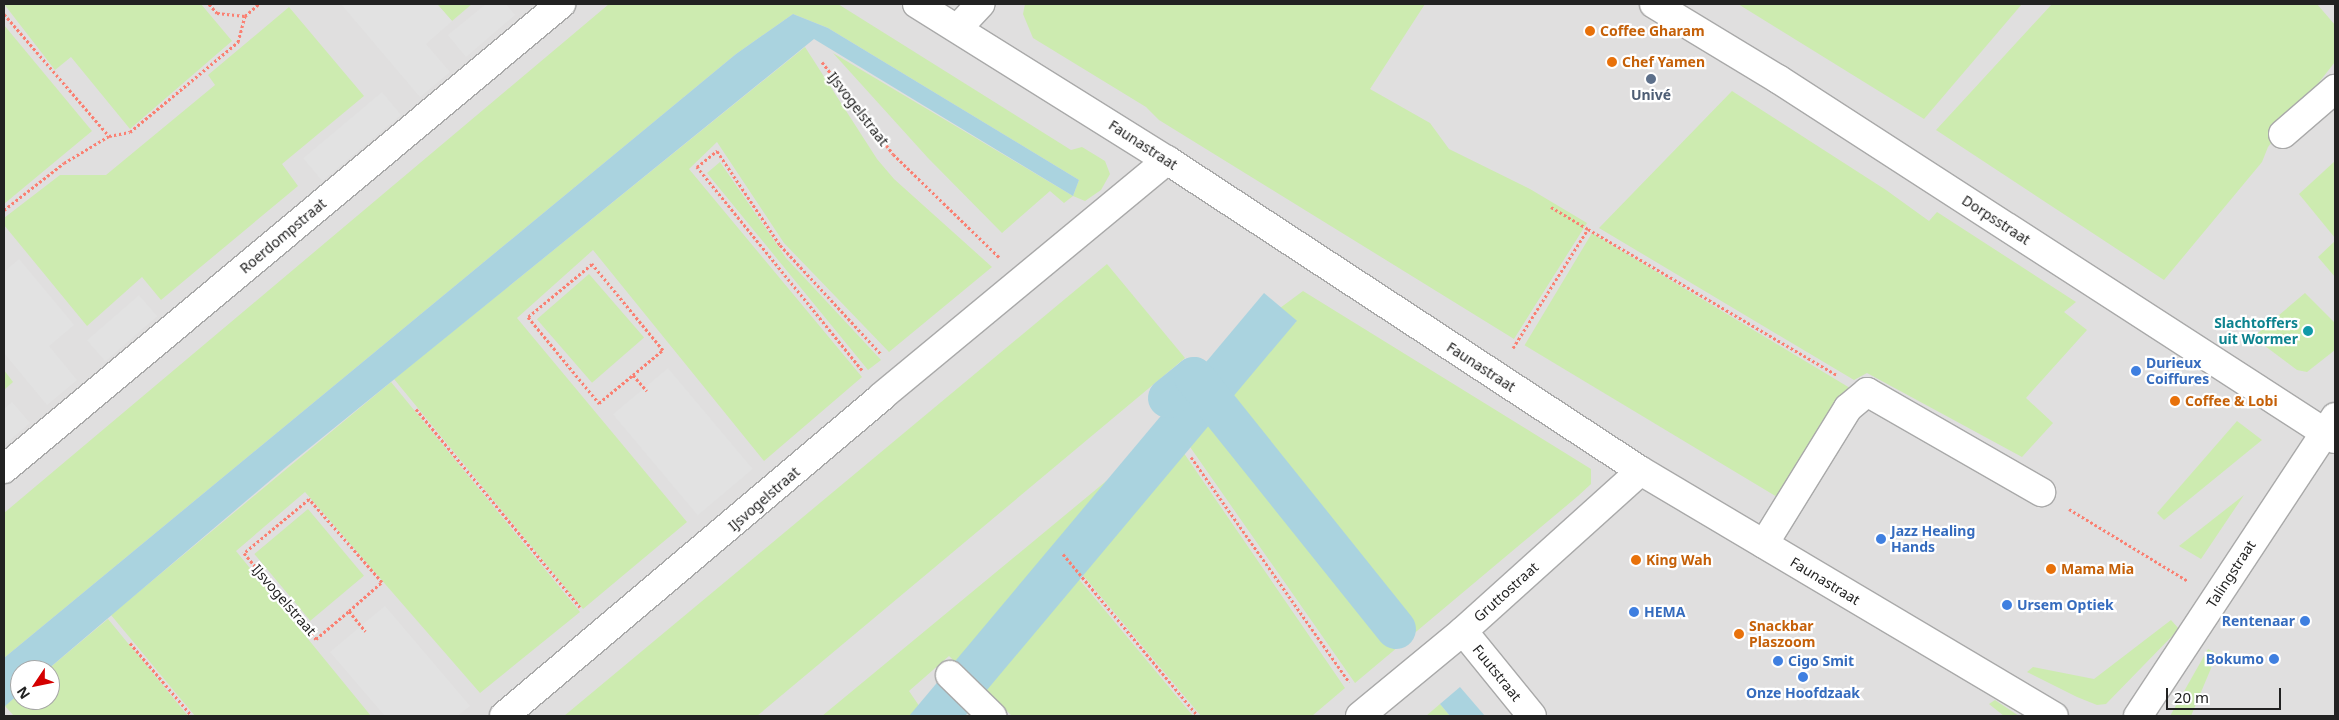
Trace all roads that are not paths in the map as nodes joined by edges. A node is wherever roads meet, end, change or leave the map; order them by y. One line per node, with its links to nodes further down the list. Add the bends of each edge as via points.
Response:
1 (561, 4): 10 (street, Roerdompstraat)
2 (917, 4): 5 (street, Faunastraat)
3 (980, 4): 5 (street)
4 (1654, 4): 9 (street, Dorpsstraat)
5 (958, 28): 8 (street, Faunastraat)
6 (2335, 89): 7 (street)
7 (2283, 134)
8 (1167, 160): 11 (street, Faunastraat); 17 (street, IJsvogelstraat)
9 (2331, 429): 21 (street, Talingstraat, via 2215,597)
10 (4, 469)
11 (1641, 472): 13 (street, Faunastraat); 14 (street, Gruttostraat)
12 (2041, 492): 13 (street, via 1867,392 1848,408)
13 (1764, 544): 20 (street, Faunastraat)
14 (1463, 631): 16 (street, Gruttostraat); 19 (street, Fuutstraat)
15 (950, 675): 18 (street)
16 (1364, 713)
17 (504, 716)
18 (992, 716)
19 (1532, 716)
20 (2054, 716)
21 (2138, 716)

